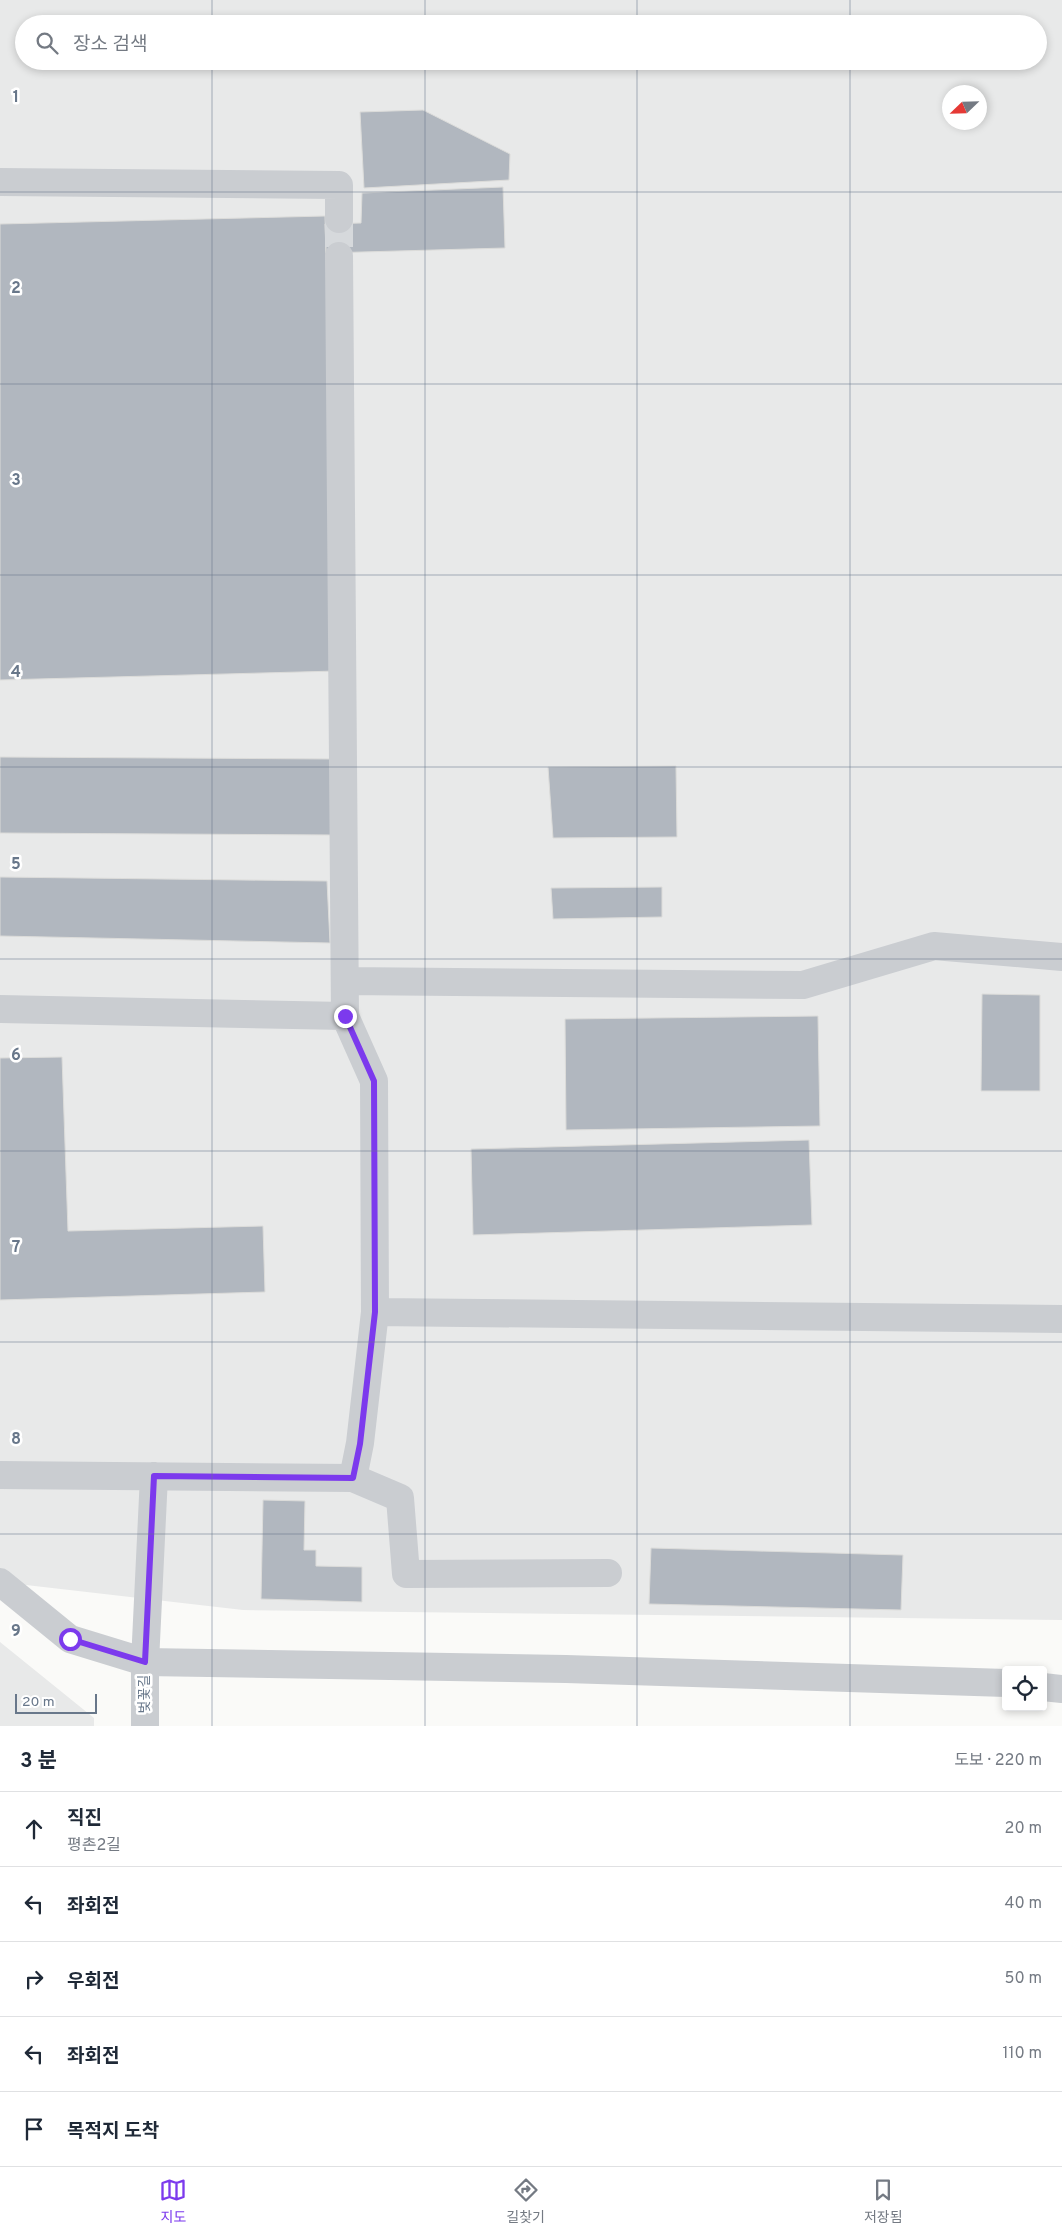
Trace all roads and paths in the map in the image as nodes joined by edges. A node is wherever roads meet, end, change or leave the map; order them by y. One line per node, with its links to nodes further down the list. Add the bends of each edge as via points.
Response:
1 (0, 182): 2 (street, via 339,185)
2 (339, 218)
3 (339, 256): 5 (street)
4 (1062, 957): 5 (street, via 934,946 803,985)
5 (345, 981): 7 (street)
6 (0, 1009): 7 (street)
7 (345, 1016): 8 (street, via 374,1081)
8 (375, 1312): 9 (street); 12 (street)
9 (1062, 1319)
10 (0, 1474): 11 (street)
11 (154, 1476): 12 (street); 15 (street, 벚꽃길)
12 (353, 1478): 13 (street, via 400,1498 406,1574)
13 (608, 1573)
14 (0, 1582): 15 (street, via 70,1639)
15 (145, 1662): 16 (street, via 566,1669); 19 (street, 벚꽃길)
16 (1002, 1683)
17 (1047, 1687): 18 (street)
18 (1062, 1689)
19 (145, 1726)

